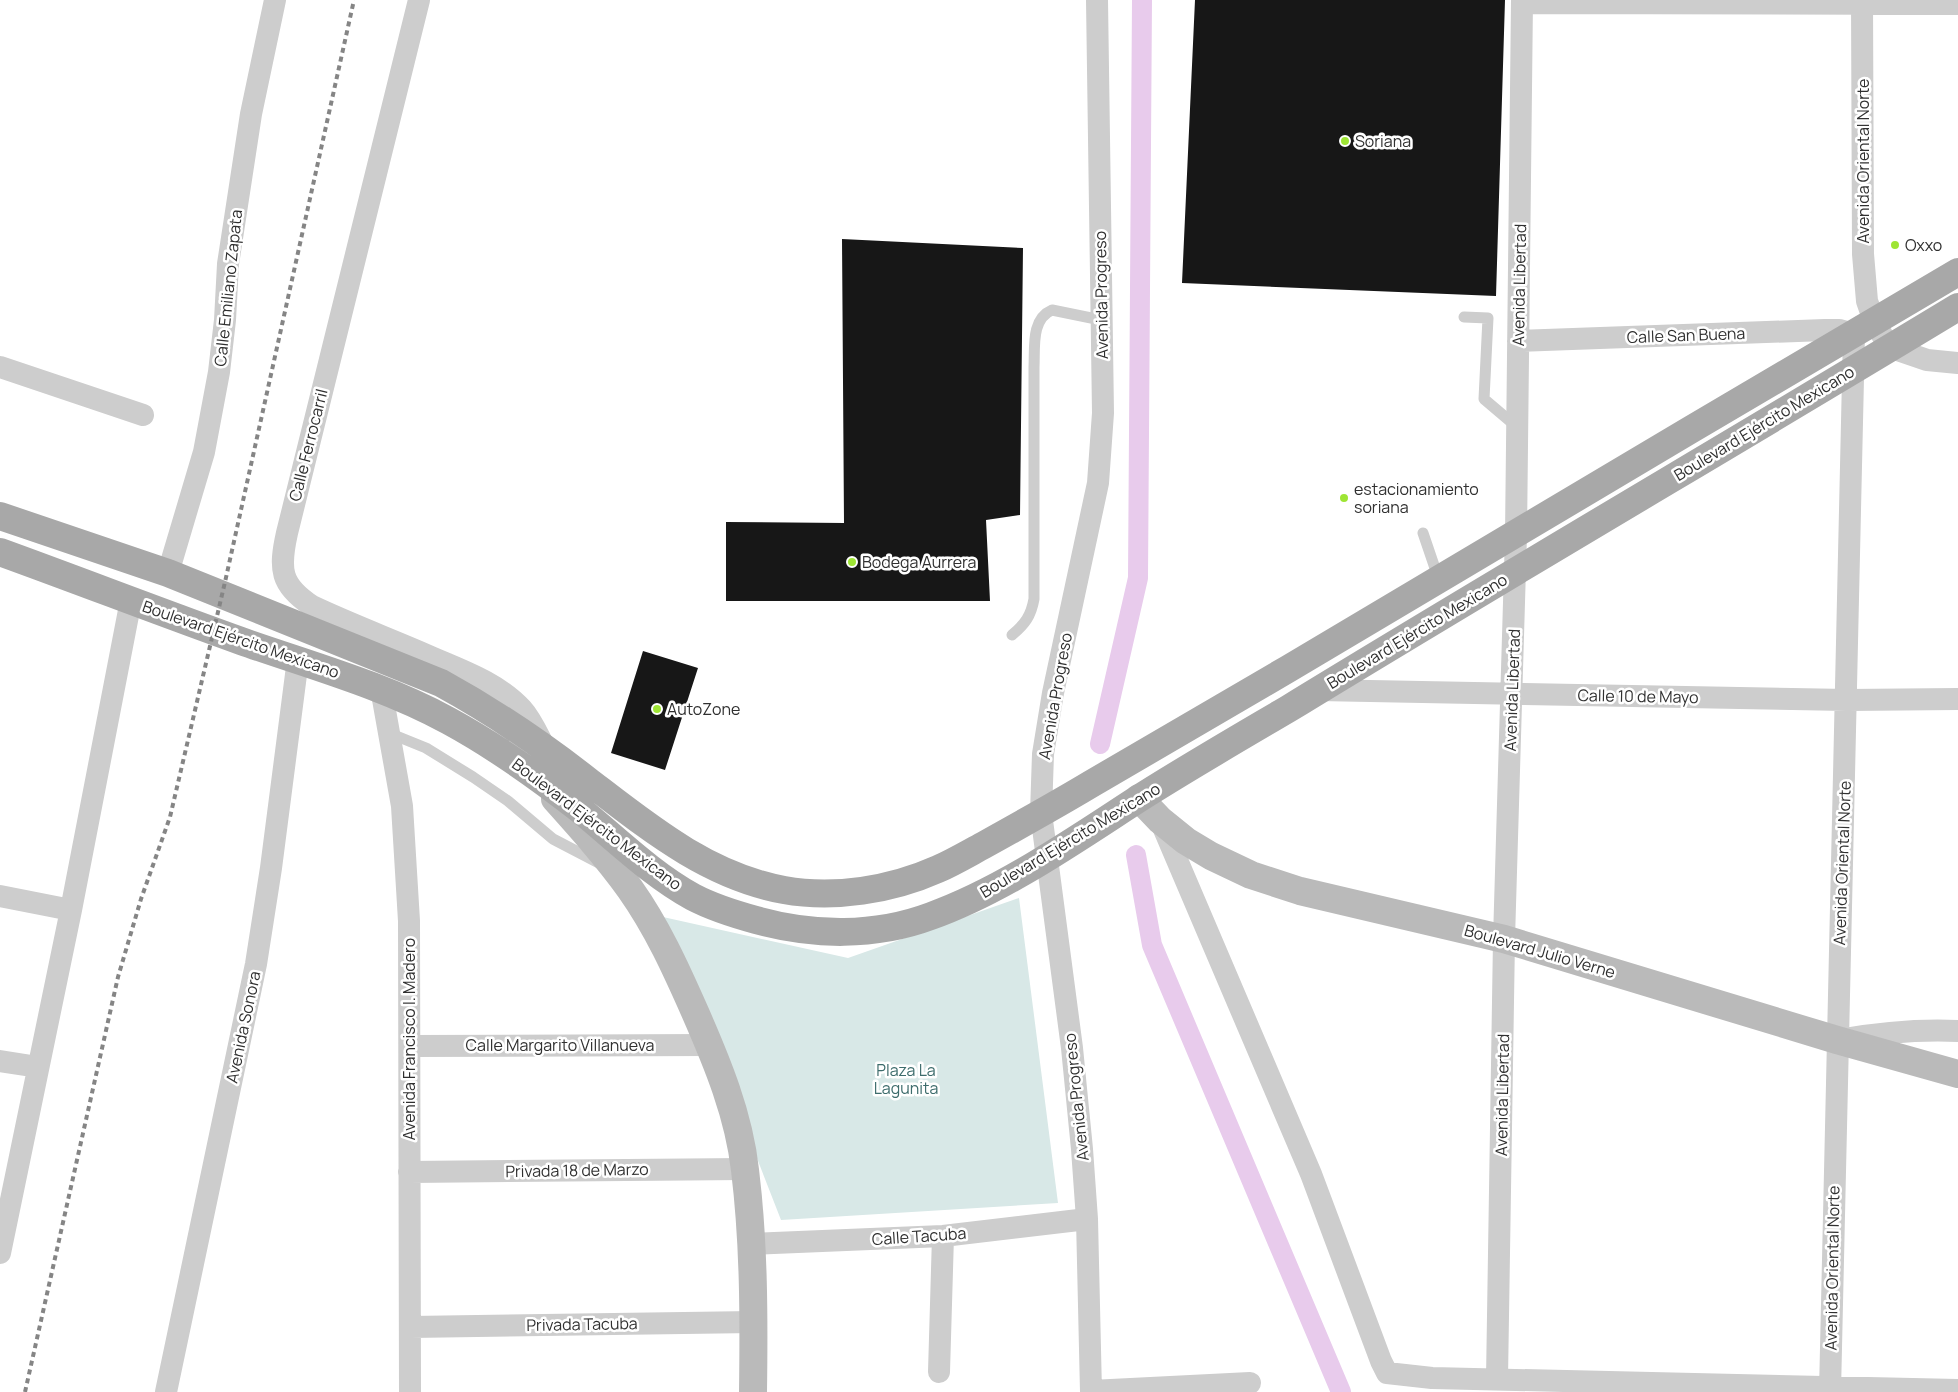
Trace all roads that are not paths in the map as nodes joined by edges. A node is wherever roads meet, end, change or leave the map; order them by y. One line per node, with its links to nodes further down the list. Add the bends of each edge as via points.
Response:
1 (275, 0): 24 (street, Calle Emiliano Zapata, via 251,114 228,264 220,372 204,452)
2 (419, 0): 35 (street, Calle Ferrocarril, via 287,533 282,572 288,586 312,606 452,666 506,694 523,710 535,729)
3 (1097, 0): 10 (street, Avenida Progreso)
4 (1522, 2): 5 (street); 12 (street, Avenida Libertad)
5 (1862, 2): 6 (street); 11 (street, Avenida Oriental Norte, via 1863,254 1867,301)
6 (1958, 4)
7 (1958, 272): 11 (main road, Boulevard Ejército Mexicano)
8 (1958, 307): 13 (main road, Boulevard Ejército Mexicano)
9 (1464, 317): 18 (lane, via 1488,318 1484,398)
10 (1102, 320): 27 (lane, via 1052,310 1039,320 1036,330 1034,599 1028,619); 37 (street, Avenida Progreso, via 1098,483 1051,702 1043,754)
11 (1864, 327): 12 (street, Calle San Buena); 13 (street); 16 (street, Avenida Oriental Norte); 21 (main road, Boulevard Ejército Mexicano)
12 (1518, 341): 18 (street, Avenida Libertad)
13 (1889, 347): 14 (street, via 1926,360); 16 (main road, Boulevard Ejército Mexicano)
14 (1958, 363)
15 (0, 367): 17 (street)
16 (1854, 369): 23 (main road, Boulevard Ejército Mexicano); 33 (street, Avenida Oriental Norte)
17 (143, 415)
18 (1517, 426): 21 (street, Avenida Libertad)
19 (0, 516): 24 (main road, Boulevard Ejército Mexicano)
20 (1423, 532): 25 (lane)
21 (1516, 535): 23 (street, Avenida Libertad); 25 (main road, Boulevard Ejército Mexicano)
22 (0, 552): 26 (main road, Boulevard Ejército Mexicano)
23 (1515, 572): 30 (main road, Boulevard Ejército Mexicano); 31 (street, Avenida Libertad)
24 (168, 573): 35 (main road, Boulevard Ejército Mexicano, via 441,683 477,703)
25 (1439, 580): 37 (main road, Boulevard Ejército Mexicano)
26 (131, 600): 28 (main road, Boulevard Ejército Mexicano); 42 (street)
27 (1012, 635)
28 (298, 659): 29 (main road, Boulevard Ejército Mexicano); 66 (street, Avenida Sonora, via 256,964)
29 (381, 688): 34 (street, Avenida Francisco I. Madero); 35 (main road, Boulevard Ejército Mexicano)
30 (1318, 690): 31 (street, Calle 10 de Mayo); 36 (main road, Boulevard Ejército Mexicano)
31 (1512, 693): 33 (street, Calle 10 de Mayo); 43 (street, Avenida Libertad)
32 (1958, 699): 33 (street, Calle 10 de Mayo)
33 (1847, 700): 45 (street, Avenida Oriental Norte)
34 (389, 733): 40 (lane, via 426,748 508,801 553,839); 47 (street, Avenida Francisco I. Madero, via 402,806 409,921)
35 (536, 759): 37 (main road, Boulevard Ejército Mexicano, via 630,814 678,848 761,885 793,891 856,891 907,880 939,869); 39 (main road, Boulevard Ejército Mexicano, via 646,864 692,897 761,922 830,932 863,932 894,927 928,918 998,885); 40 (street, via 589,838)
36 (1134, 802): 38 (street, Boulevard Julio Verne); 39 (main road, Boulevard Ejército Mexicano)
37 (1047, 810): 39 (street, Avenida Progreso)
38 (1160, 820): 43 (street, Boulevard Julio Verne, via 1202,851 1251,876 1300,891); 60 (street, via 1311,1174 1387,1372 1432,1378)
39 (1056, 851): 53 (street, Avenida Progreso)
40 (617, 873): 46 (street, via 669,954)
41 (0, 896): 42 (street)
42 (71, 910): 49 (street)
43 (1504, 939): 45 (street, Boulevard Julio Verne); 60 (street, Avenida Libertad)
44 (1958, 1031): 45 (street, via 1876,1033)
45 (1837, 1040): 50 (street, Boulevard Julio Verne); 63 (street, Avenida Oriental Norte)
46 (710, 1045): 47 (street, Calle Margarito Villanueva); 51 (street, via 735,1123)
47 (410, 1046): 52 (street, Avenida Francisco I. Madero)
48 (0, 1061): 49 (street)
49 (38, 1066): 56 (street)
50 (1958, 1074)
51 (745, 1168): 52 (street, Privada 18 de Marzo); 55 (street)
52 (409, 1172): 58 (street, Avenida Francisco I. Madero)
53 (1087, 1219): 54 (street, Calle Tacuba); 65 (street, Avenida Progreso)
54 (943, 1236): 55 (street, Calle Tacuba); 59 (street)
55 (750, 1244): 57 (street)
56 (0, 1253)
57 (754, 1322): 58 (street, Privada Tacuba); 68 (street)
58 (411, 1327): 67 (street, Avenida Francisco I. Madero)
59 (939, 1372)
60 (1497, 1379): 62 (street)
61 (1250, 1383): 65 (street)
62 (1550, 1386): 63 (street)
63 (1830, 1390): 64 (street)
64 (1958, 1390)
65 (1091, 1391)
66 (166, 1392)
67 (410, 1392)
68 (753, 1392)

